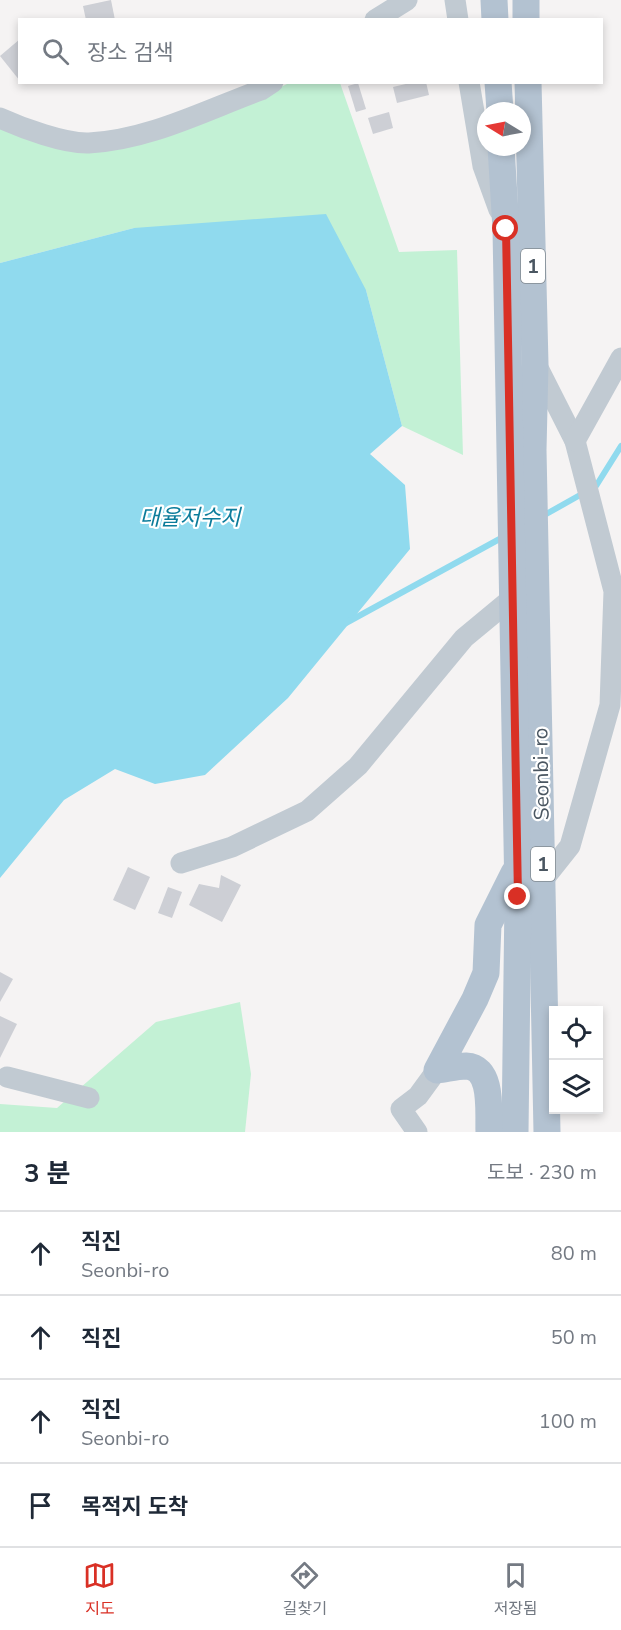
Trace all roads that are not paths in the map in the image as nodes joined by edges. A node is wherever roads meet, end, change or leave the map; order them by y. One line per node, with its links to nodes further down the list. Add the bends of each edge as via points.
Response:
1 (407, 0): 5 (street)
2 (455, 0): 6 (street)
3 (494, 0): 7 (main road)
4 (526, 0): 8 (main road)
5 (378, 18)
6 (458, 18)
7 (495, 18)
8 (526, 18)
9 (270, 84): 14 (street, via 138,136 87,143 26,130)
10 (469, 84): 16 (street, via 483,166)
11 (498, 84): 13 (main road)
12 (528, 84): 18 (main road, 1)
13 (499, 102)
14 (0, 118)
15 (502, 156): 16 (main road, 1)
16 (506, 229): 20 (main road, 1)
17 (621, 358): 19 (street)
18 (535, 364): 19 (street); 20 (main road, 1)
19 (575, 441): 24 (street, via 614,591 610,705 570,846)
20 (522, 456): 21 (main road, 1)
21 (524, 597): 22 (street, via 464,638 358,766 307,810 232,848); 23 (main road, Seonbi-ro / 1); 24 (main road, Seonbi-ro / 1)
22 (181, 863)
23 (517, 866): 25 (main road, via 488,925 486,973); 30 (main road, Seonbi-ro / 1)
24 (543, 880): 31 (main road, Seonbi-ro / 1)
25 (437, 1070): 28 (street, via 418,1096 400,1109); 29 (main road, via 467,1065 480,1072 487,1085)
26 (7, 1077): 27 (street)
27 (88, 1098)
28 (417, 1132)
29 (489, 1132)
30 (515, 1132)
31 (547, 1132)

